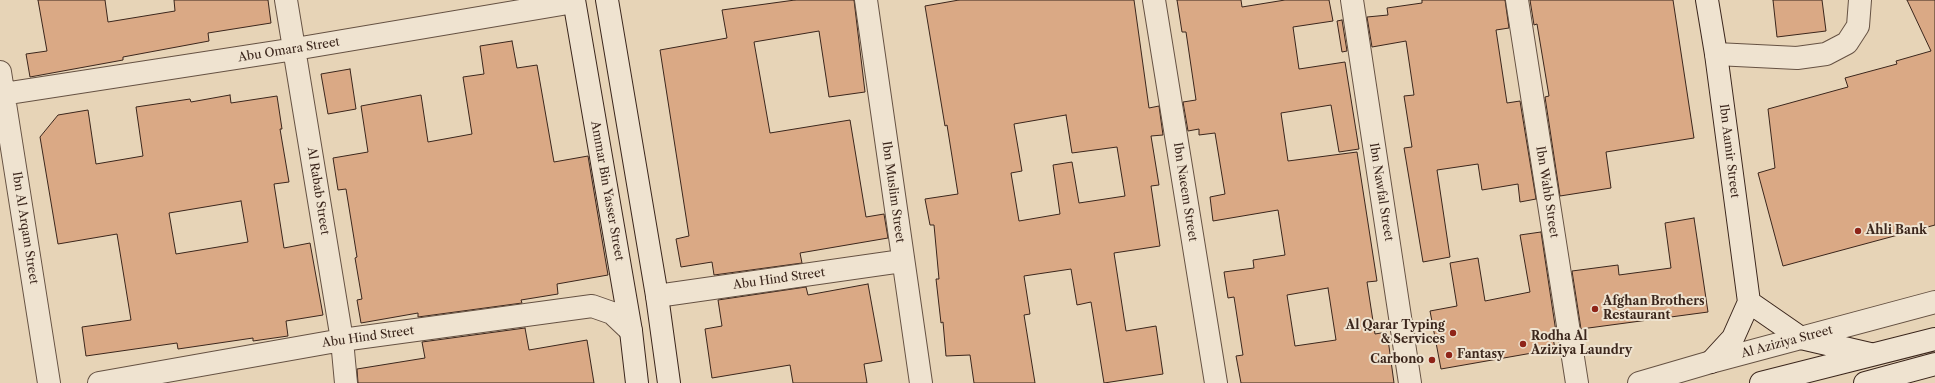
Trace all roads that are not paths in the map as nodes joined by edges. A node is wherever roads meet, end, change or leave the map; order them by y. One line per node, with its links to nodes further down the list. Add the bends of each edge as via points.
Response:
1 (286, 0): 10 (street, Al Rabab Street)
2 (607, 0): 15 (street)
3 (866, 0): 14 (street, Ibn Muslim Street)
4 (1154, 0): 32 (street, Ibn Naeem Street)
5 (1352, 0): 33 (street, Ibn Nawfal Street)
6 (1517, 0): 34 (street, Ibn Wahb Street)
7 (1707, 0): 11 (street, Ibn Aamir Street)
8 (1860, 0): 11 (street, via 1858,26 1851,38 1847,43 1826,54 1797,58)
9 (574, 1): 10 (street, Abu Omara Street); 18 (street, Ammar Bin Yasser Street)
10 (295, 50): 13 (street, Abu Omara Street); 21 (street, Al Rabab Street)
11 (1716, 54): 16 (street, Ibn Aamir Street)
12 (0, 72): 13 (street, Ibn Al Arqam Street)
13 (3, 94): 26 (street, Ibn Al Arqam Street)
14 (902, 261): 15 (street, Abu Hind Street); 31 (street, Ibn Muslim Street)
15 (657, 296): 30 (street)
16 (1749, 302): 19 (street); 23 (street, via 1732,338)
17 (1935, 302): 19 (street, Al Aziziya Street)
18 (631, 331): 21 (street, Abu Hind Street, via 612,313 592,306); 29 (street, Ammar Bin Yasser Street)
19 (1801, 338): 22 (street); 23 (street, Al Aziziya Street)
20 (1935, 339): 22 (street)
21 (342, 340): 27 (street, Abu Hind Street); 28 (street, Al Rabab Street)
22 (1873, 355): 36 (street)
23 (1711, 362): 35 (street, Al Aziziya Street)
24 (1935, 364): 25 (street)
25 (1874, 382)
26 (49, 383)
27 (99, 383)
28 (346, 383)
29 (637, 383)
30 (669, 383)
31 (921, 383)
32 (1216, 383)
33 (1410, 383)
34 (1577, 383)
35 (1639, 383)
36 (1761, 383)

